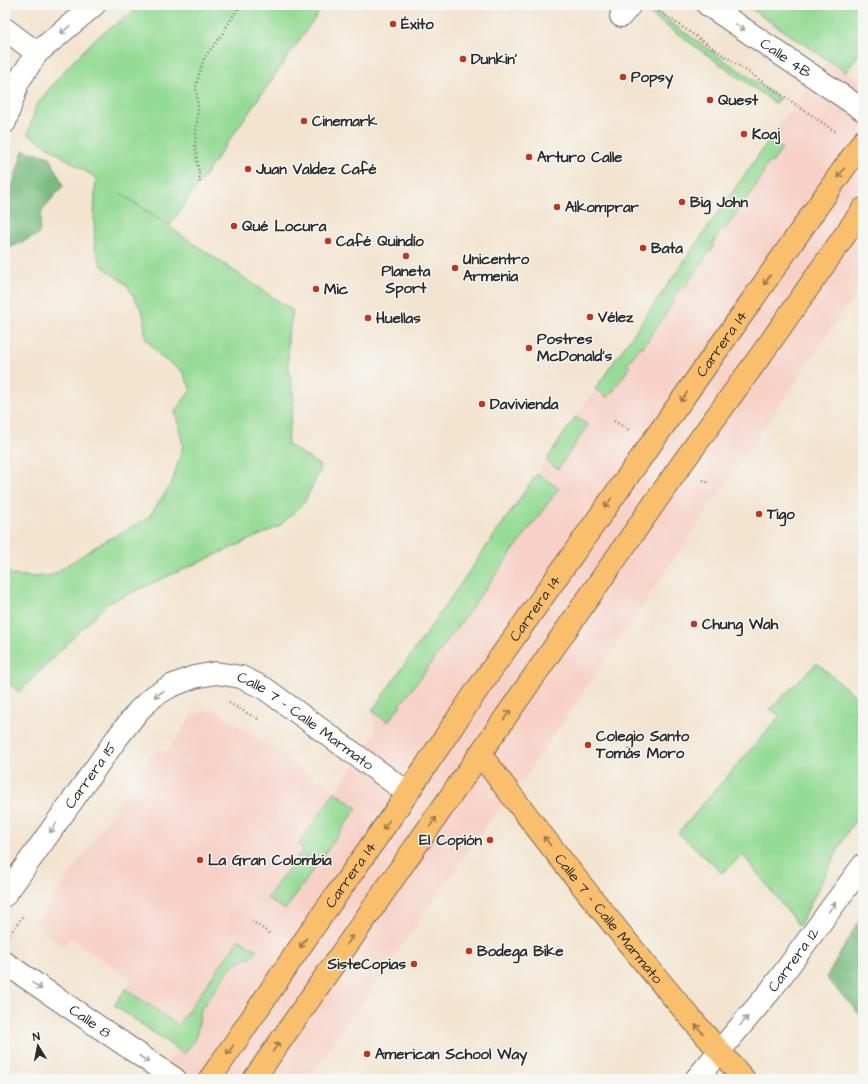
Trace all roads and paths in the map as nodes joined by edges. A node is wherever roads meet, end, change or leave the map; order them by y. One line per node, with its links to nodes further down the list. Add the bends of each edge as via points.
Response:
1 (94, 5): 6 (street, one-way to 6)
2 (240, 5): 10 (path, via 204,58 196,85 198,108 195,146)
3 (650, 5): 7 (path, via 836,132)
4 (708, 5): 7 (street, Calle 4B, one-way to 7)
5 (5, 29): 6 (street)
6 (37, 53): 8 (street, via 18,82)
7 (858, 107)
8 (5, 122)
9 (863, 141): 18 (main road, Carrera 14, one-way to 18, via 477,690)
10 (200, 182)
11 (863, 209): 17 (main road, one-way to 11)
12 (632, 423): 13 (path)
13 (628, 430)
14 (194, 677): 18 (street, Calle 7 - Calle Marmato, via 216,673 241,677 264,688); 20 (street, Carrera 15, one-way to 20, via 165,689 138,710)
15 (224, 701): 16 (path)
16 (259, 720)
17 (480, 754): 26 (main road, Calle 7 - Calle Marmato, one-way to 17, via 600,910); 29 (main road, one-way to 17)
18 (408, 793): 28 (main road, Carrera 14, one-way to 28)
19 (863, 865): 26 (street, Carrera 12, one-way to 19, via 771,990)
20 (5, 895)
21 (24, 915): 24 (path)
22 (252, 921): 23 (path)
23 (269, 933)
24 (5, 941)
25 (5, 963): 27 (street, Calle 8, one-way to 27)
26 (719, 1051): 30 (street, Carrera 12); 31 (main road, Calle 7 - Calle Marmato)
27 (175, 1079)
28 (210, 1079)
29 (254, 1079)
30 (696, 1079)
31 (744, 1079)

